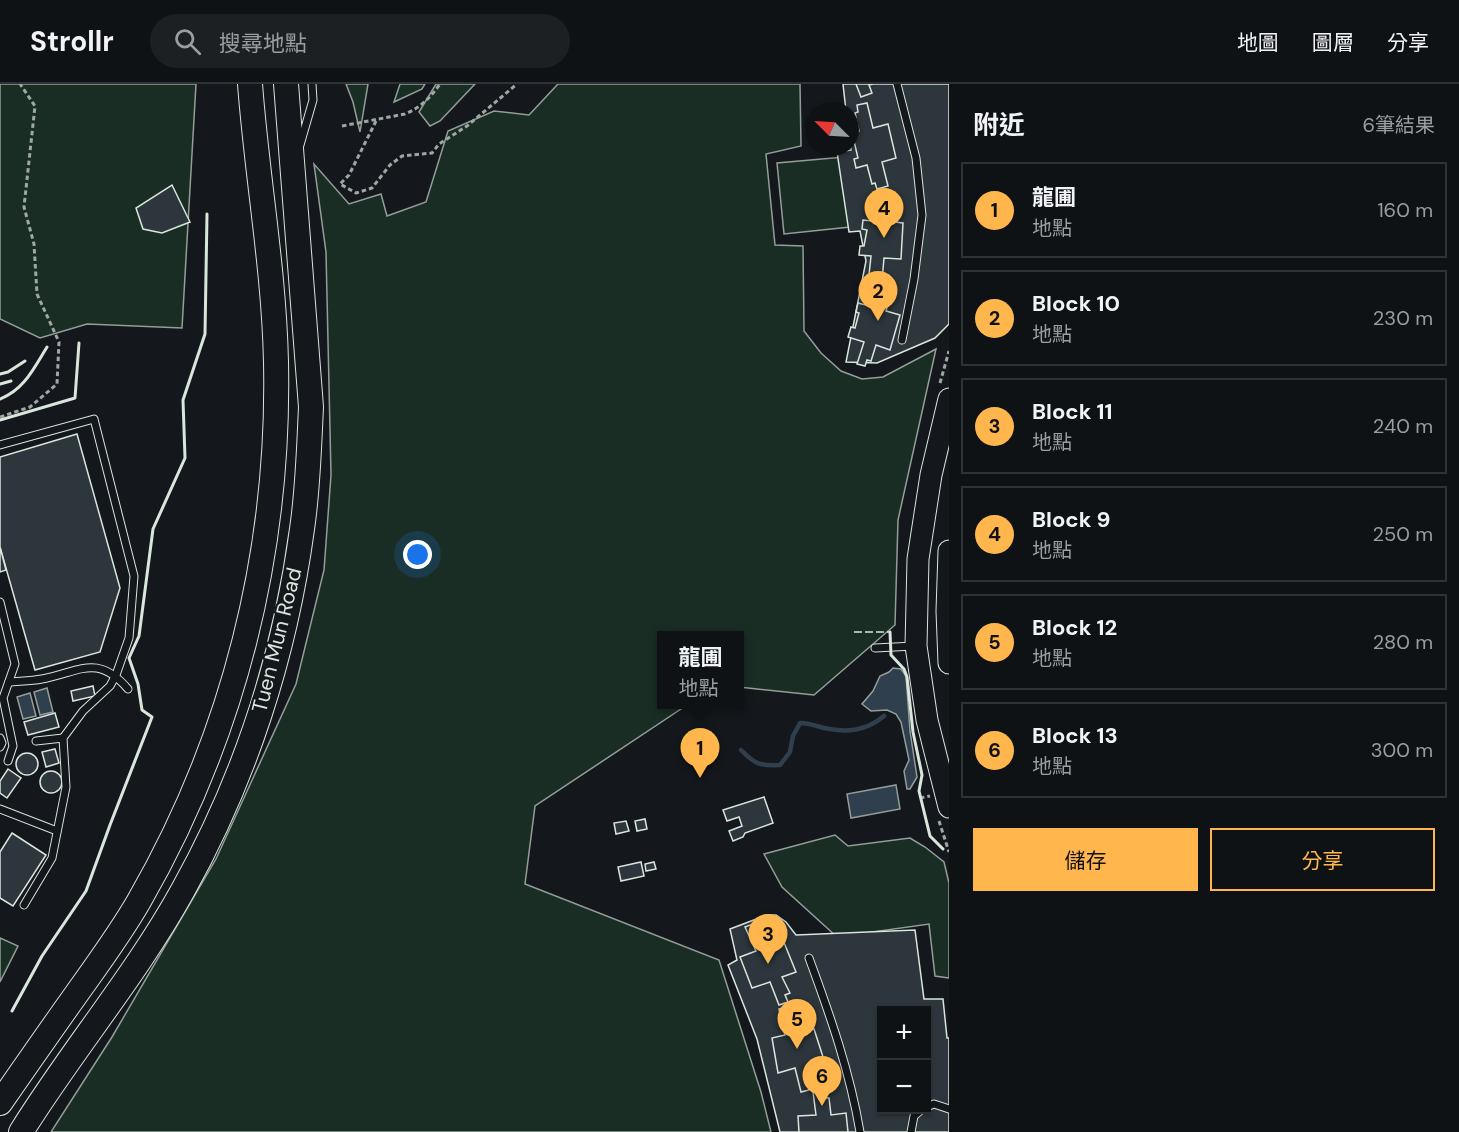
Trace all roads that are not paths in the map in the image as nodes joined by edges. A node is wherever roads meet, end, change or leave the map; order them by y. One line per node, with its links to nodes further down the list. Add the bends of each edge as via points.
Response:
1 (250, 84): 27 (highway, Tuen Mun Road, via 274,317 276,419 272,497 247,634 212,749 166,852 126,922)
2 (286, 84): 5 (highway, Tuen Mun Road)
3 (312, 84): 5 (lane, via 313,100)
4 (897, 84): 6 (lane, via 916,158 922,215)
5 (293, 168): 31 (highway, Tuen Mun Road, via 310,395 309,449 302,529 288,609 268,688 226,801 183,891)
6 (902, 340)
7 (949, 399): 11 (main road, via 931,475 918,559)
8 (0, 445): 14 (lane, via 94,418 134,576 129,638)
9 (949, 551): 13 (main road)
10 (0, 602): 15 (lane, via 15,664)
11 (916, 646): 12 (lane); 22 (main road)
12 (875, 648)
13 (949, 663)
14 (116, 675): 15 (lane, via 91,666 42,679); 16 (lane); 18 (lane)
15 (9, 682): 21 (lane, via 3,698 13,746)
16 (128, 689)
17 (0, 738): 20 (lane)
18 (63, 738): 19 (lane); 24 (lane, via 66,787)
19 (36, 741)
20 (0, 747)
21 (8, 761)
22 (940, 801)
23 (0, 808): 24 (lane)
24 (57, 831): 25 (lane, via 52,858)
25 (24, 905)
26 (809, 958): 32 (lane, via 836,1032)
27 (0, 1103)
28 (931, 1105): 29 (lane)
29 (949, 1109)
30 (916, 1114): 33 (lane)
31 (24, 1128)
32 (860, 1132)
33 (911, 1132)

